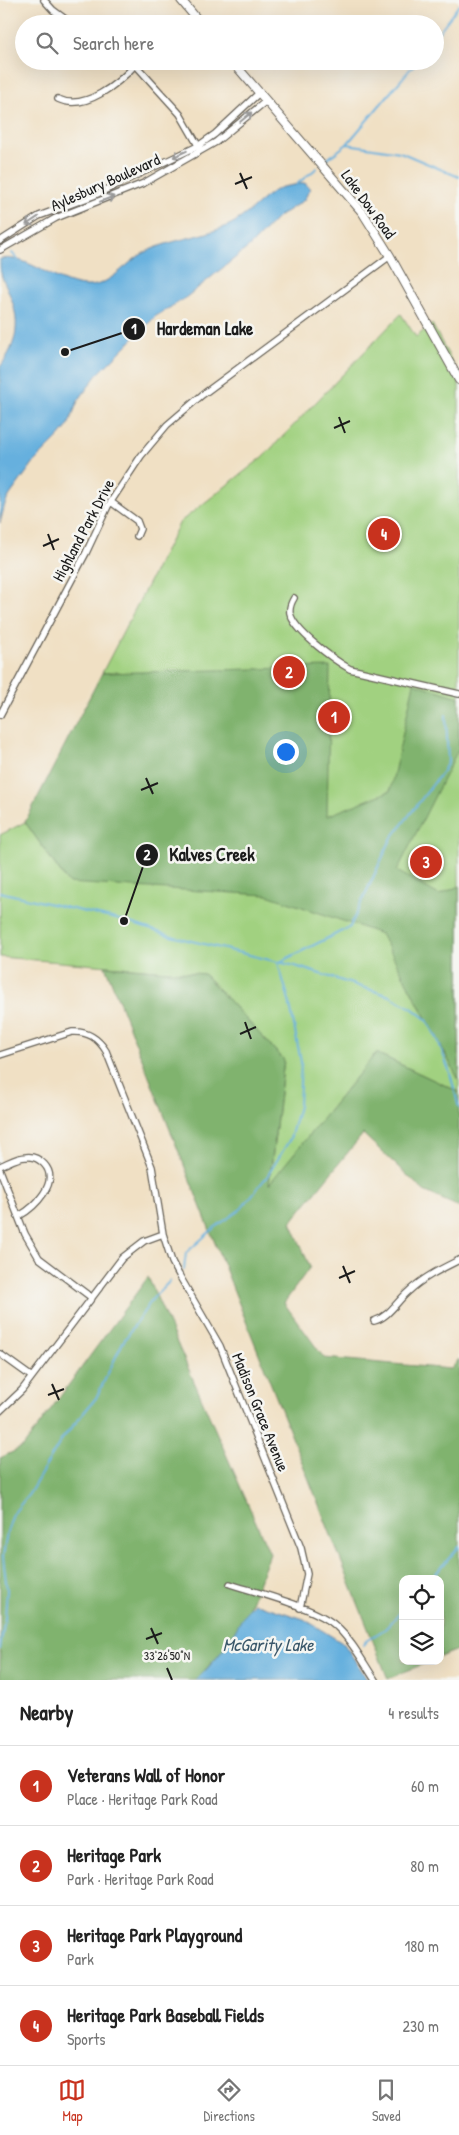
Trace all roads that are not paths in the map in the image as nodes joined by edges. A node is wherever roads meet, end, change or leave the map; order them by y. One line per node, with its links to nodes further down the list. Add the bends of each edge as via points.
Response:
1 (44, 0): 3 (street)
2 (181, 0): 4 (street)
3 (60, 15)
4 (193, 15)
5 (127, 70): 9 (street, via 113,85 96,95 73,103)
6 (141, 70): 11 (street, via 182,117)
7 (240, 70): 8 (street, Lake Dow Road)
8 (259, 92): 10 (street, Lake Dow Road); 11 (street, Aylesbury Boulevard)
9 (58, 99)
10 (266, 100): 11 (street, Aylesbury Boulevard, one-way to 10, via 224,137); 14 (street, Lake Dow Road, via 363,213)
11 (200, 148): 12 (street, Aylesbury Boulevard, one-way to 12, via 94,196 39,216); 13 (street, Aylesbury Boulevard, one-way to 11, via 51,221 138,186)
12 (0, 241)
13 (0, 250)
14 (390, 256): 15 (street, Lake Dow Road); 16 (street, Highland Park Drive, via 202,395 167,425 141,456)
15 (459, 380)
16 (111, 502): 17 (street, via 137,521 140,529); 20 (street, Highland Park Drive)
17 (137, 536)
18 (294, 598): 19 (street, via 290,612 293,619 320,649 350,669)
19 (459, 694)
20 (0, 716)
21 (0, 1055): 25 (street, Madison Grace Avenue, via 81,1031 101,1044 152,1167)
22 (0, 1166): 24 (street, via 28,1157 38,1160 48,1170 45,1191 32,1208)
23 (0, 1170): 24 (street)
24 (18, 1216): 27 (street, via 39,1258)
25 (163, 1234): 27 (street, via 128,1252); 33 (street, Madison Grace Avenue, via 179,1275 220,1346 301,1548 307,1574)
26 (459, 1260): 28 (street, via 433,1273 383,1317)
27 (92, 1298): 30 (street)
28 (374, 1321)
29 (0, 1354): 30 (street)
30 (32, 1377): 31 (street)
31 (0, 1410)
32 (230, 1584): 33 (street)
33 (300, 1608): 34 (street, via 321,1615 336,1626 353,1645)
34 (375, 1680)

